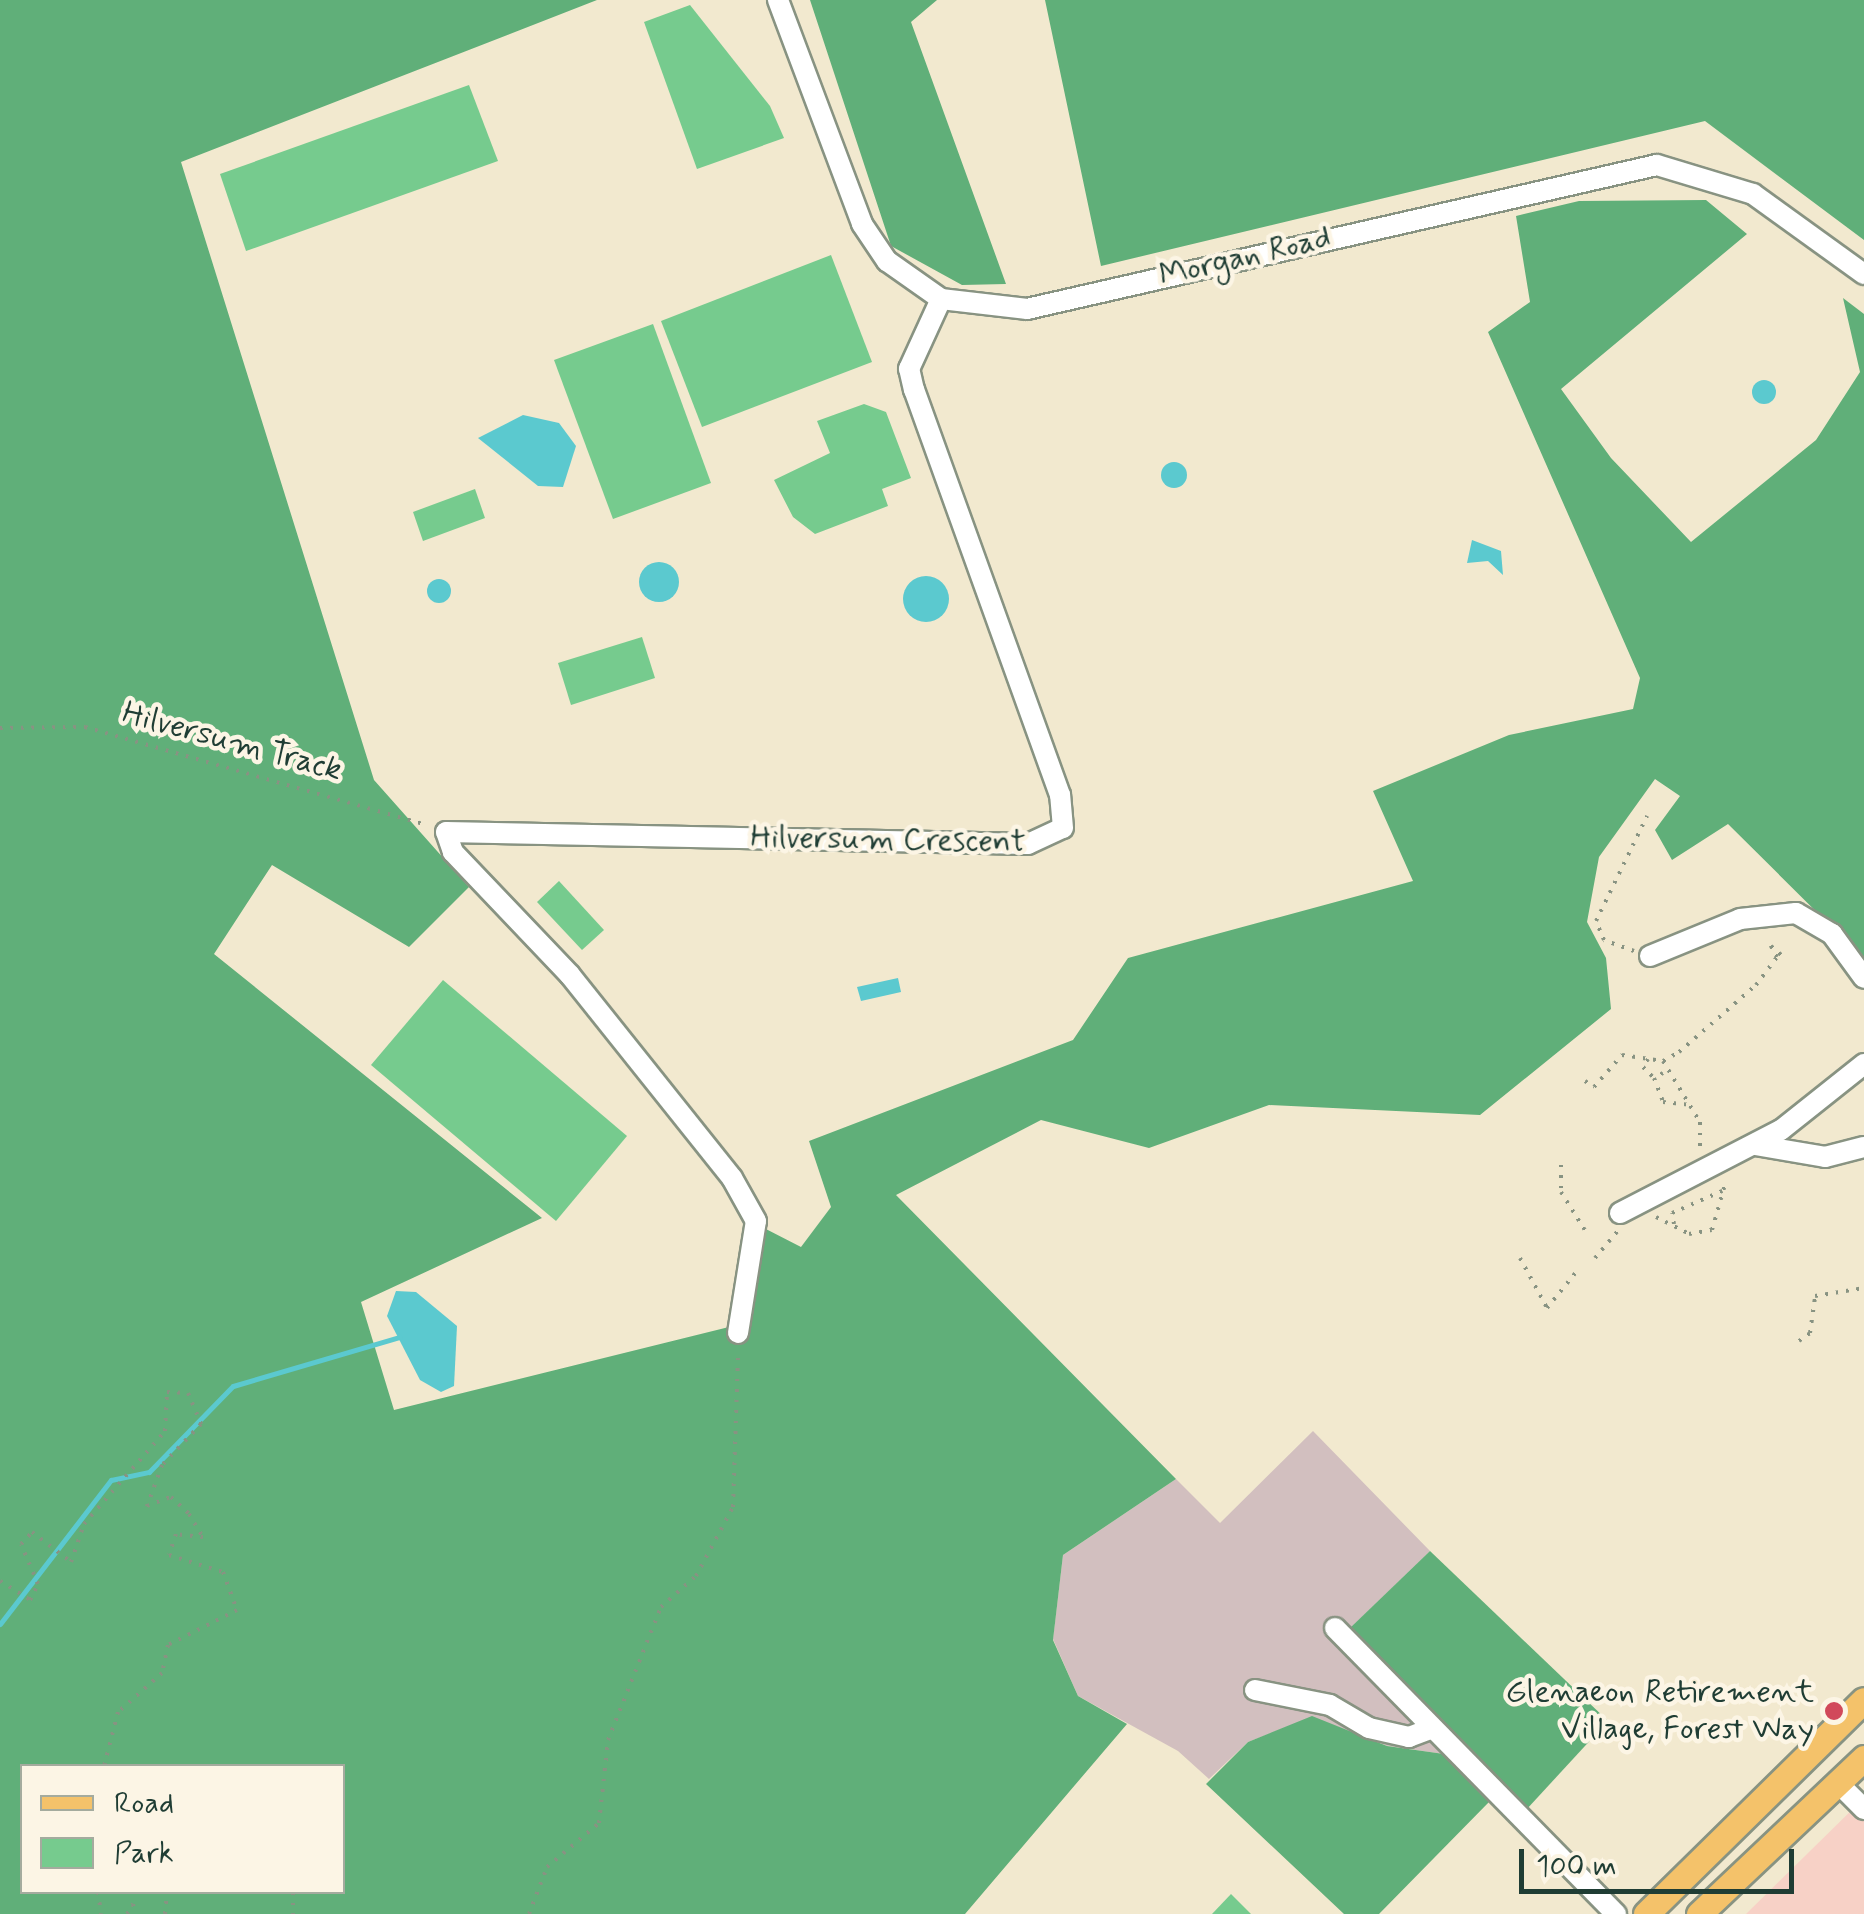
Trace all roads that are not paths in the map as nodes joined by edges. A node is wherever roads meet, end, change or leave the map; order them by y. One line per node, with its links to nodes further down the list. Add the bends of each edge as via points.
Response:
1 (778, 0): 3 (street, Morgan Road, via 862,224 887,261)
2 (1864, 274): 3 (street, Morgan Road, via 1753,194 1657,165 1027,309)
3 (941, 299): 10 (street, Hilversum Crescent, via 910,369 914,390 1060,795 1062,828 1028,844 446,832 453,852 570,974 732,1178 756,1222)
4 (1650, 956): 5 (street, via 1740,918 1796,912 1832,934)
5 (1864, 978)
6 (1864, 1064): 7 (street)
7 (1754, 1146): 8 (street, via 1825,1156); 9 (street)
8 (1864, 1147)
9 (1622, 1218)
10 (738, 1334)
11 (1335, 1628): 14 (street)
12 (1255, 1690): 14 (street, via 1330,1705 1369,1728 1409,1737)
13 (1864, 1700): 19 (main road)
14 (1432, 1728): 18 (street)
15 (1864, 1758): 16 (main road)
16 (1838, 1784): 17 (street); 20 (main road)
17 (1864, 1810)
18 (1616, 1914)
19 (1646, 1914)
20 (1699, 1914)

